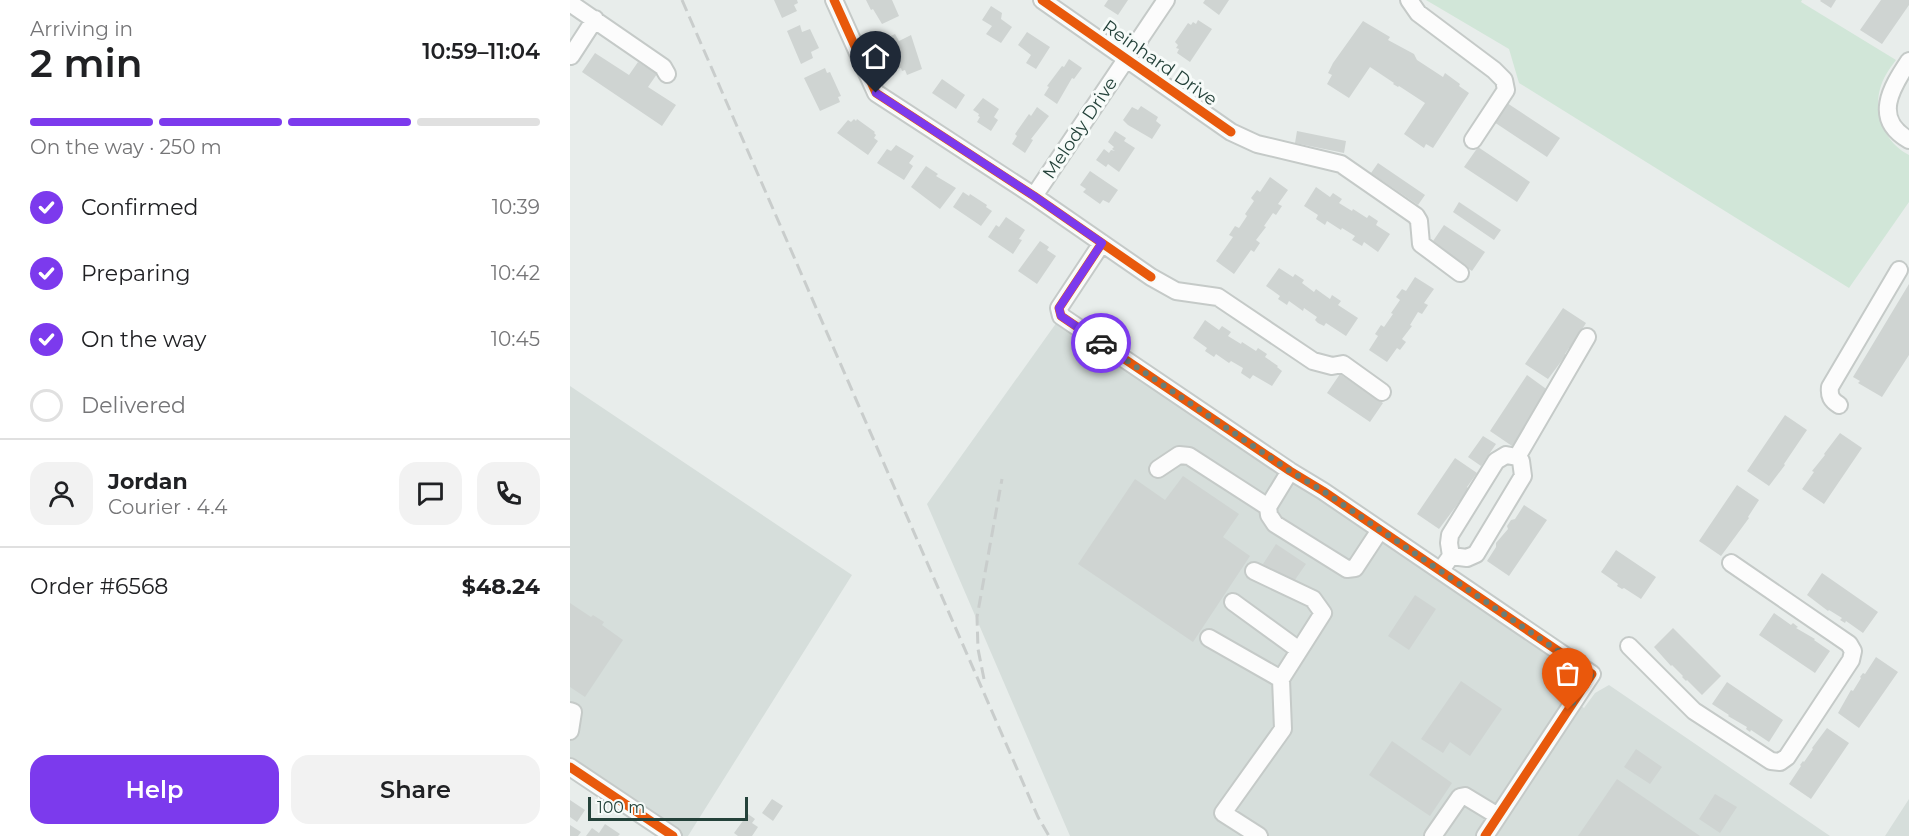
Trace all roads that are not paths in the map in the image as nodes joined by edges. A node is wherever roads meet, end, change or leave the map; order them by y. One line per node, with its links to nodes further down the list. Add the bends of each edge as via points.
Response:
1 (834, 0): 13 (street, via 876,93)
2 (1042, 0): 8 (street, Reinhard Drive)
3 (1166, 0): 8 (street, Melody Drive)
4 (1409, 0): 11 (street, via 1418,13 1504,80 1506,90)
5 (570, 3): 6 (street)
6 (595, 19): 7 (street); 10 (street, via 663,67)
7 (571, 56)
8 (1126, 59): 13 (street, Melody Drive); 16 (street, Reinhard Drive, via 1231,132 1257,144 1341,164 1416,216 1421,244)
9 (1909, 62): 12 (street, via 1893,84 1888,107 1893,126)
10 (667, 74)
11 (1473, 140)
12 (1909, 140)
13 (1034, 196): 14 (street)
14 (1102, 243): 18 (street, via 1176,291 1218,297 1313,361 1332,366 1343,364); 22 (street, via 1059,308 1061,316)
15 (1899, 270): 19 (street, via 1830,387 1832,400)
16 (1460, 273)
17 (1587, 337): 20 (street)
18 (1382, 392)
19 (1839, 405)
20 (1517, 457): 25 (street, via 1506,455 1496,461 1450,535); 25 (street, via 1523,476 1476,554 1467,558)
21 (1158, 469): 23 (street, via 1179,455 1190,456)
22 (1290, 471): 23 (street); 24 (street)
23 (1268, 507): 24 (street, via 1275,524 1347,569 1354,568)
24 (1380, 530): 28 (street)
25 (1451, 556): 28 (street)
26 (1731, 563): 31 (street, via 1850,644 1853,651 1851,660 1787,757 1780,762 1771,761 1694,711)
27 (1254, 570): 32 (street, via 1314,599 1323,614)
28 (1441, 570): 37 (street, via 1592,674)
29 (1233, 602): 32 (street)
30 (1209, 638): 33 (street)
31 (1629, 646)
32 (1299, 650): 33 (street)
33 (1281, 679): 39 (street, via 1283,729 1223,813)
34 (570, 711): 35 (street)
35 (570, 731)
36 (570, 767): 38 (street)
37 (1498, 816): 40 (street, via 1465,796 1460,797); 41 (street)
38 (673, 836)
39 (1259, 836)
40 (1433, 836)
41 (1485, 836)

